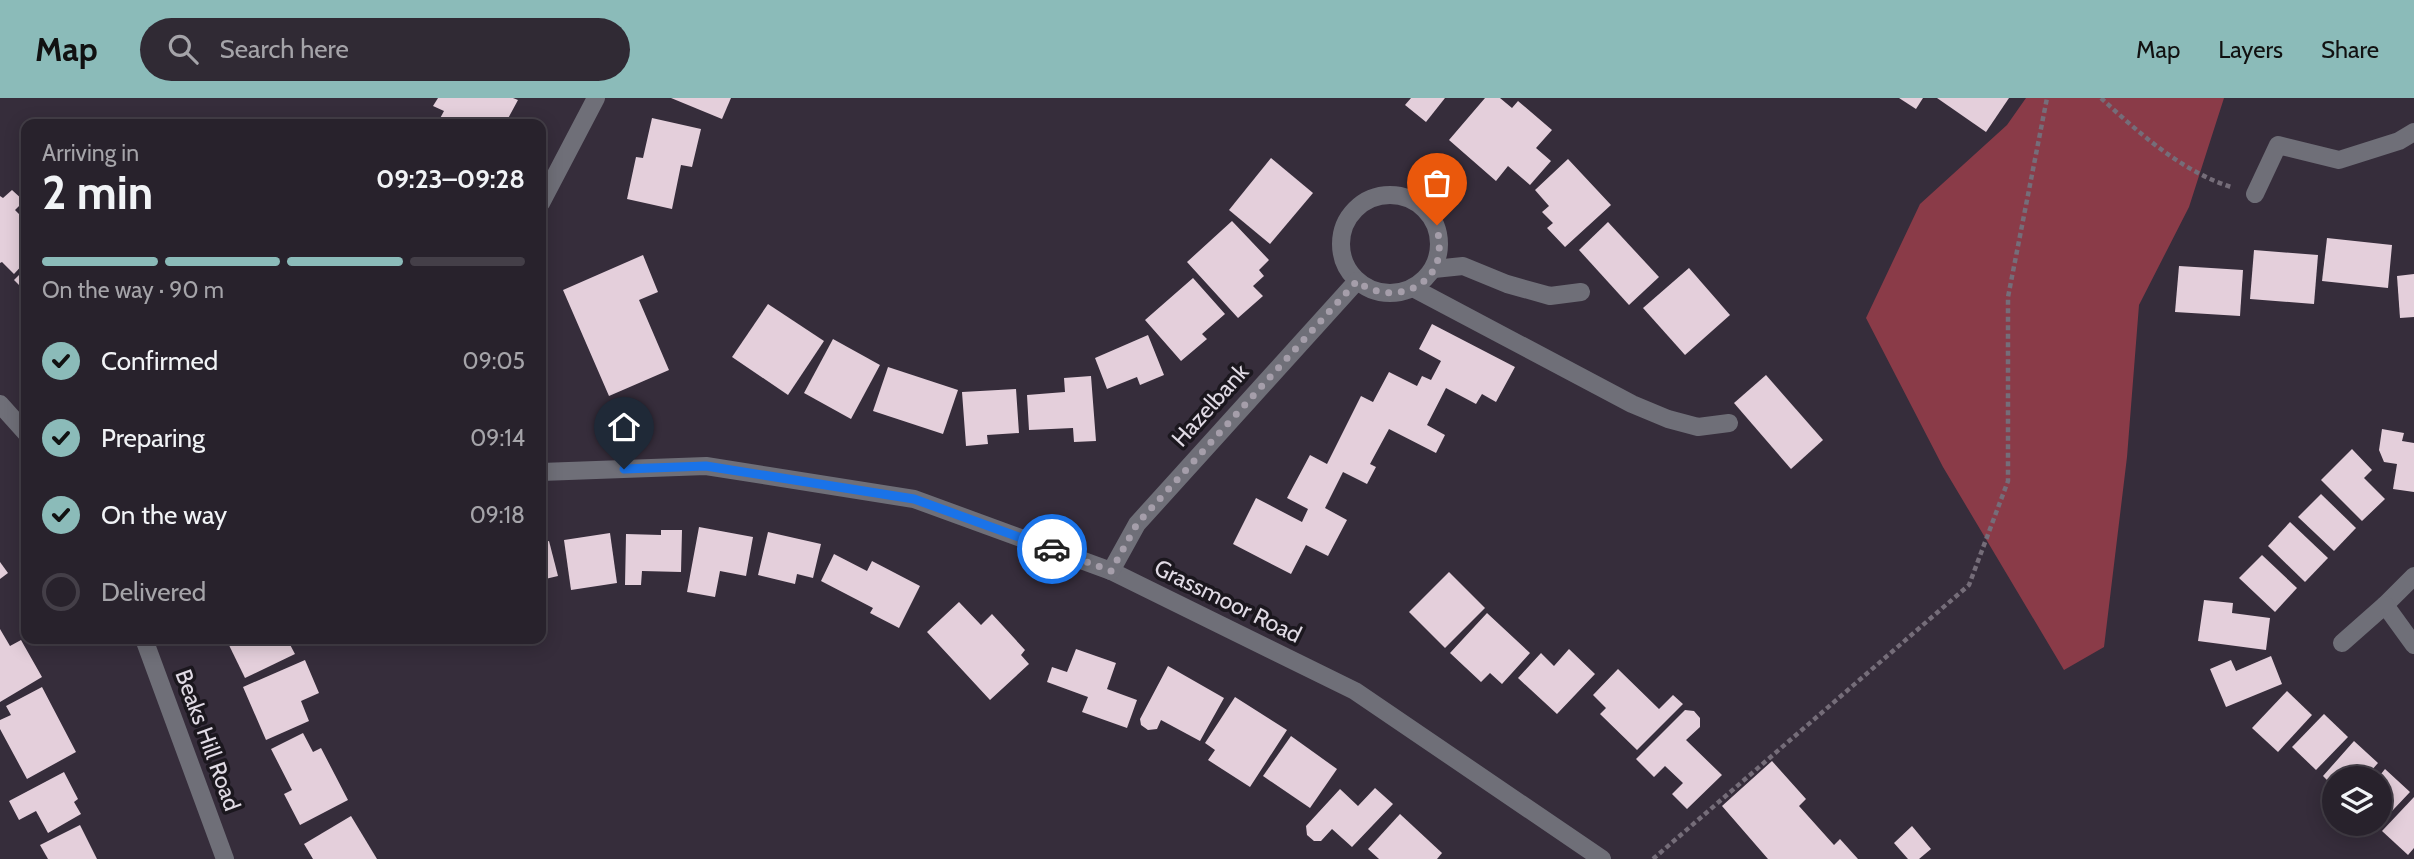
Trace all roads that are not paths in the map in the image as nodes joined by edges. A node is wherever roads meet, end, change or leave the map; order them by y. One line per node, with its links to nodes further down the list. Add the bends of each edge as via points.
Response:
1 (596, 98): 3 (street)
2 (2414, 132): 4 (street, via 2340,160 2278,145)
3 (546, 193)
4 (2255, 194)
5 (1434, 269): 6 (street, via 1440,251 1437,225 1426,209 1409,198 1388,194 1358,206 1346,222 1343,258); 7 (street); 8 (street, via 1463,266 1550,296)
6 (1357, 281): 7 (street, via 1384,293); 13 (street, Hazelbank, via 1137,524)
7 (1413, 288): 10 (street, via 1632,404 1698,427)
8 (1581, 292)
9 (0, 404): 11 (street)
10 (1729, 423)
11 (21, 427)
12 (546, 472): 13 (street, Grassmoor Road, via 706,466 914,499)
13 (1111, 571): 20 (street, Grassmoor Road, via 1355,691)
14 (2414, 576): 15 (street)
15 (2385, 605): 16 (street); 18 (street)
16 (2342, 643)
17 (146, 644): 19 (street, Beaks Hill Road)
18 (2414, 646)
19 (225, 859)
20 (1602, 859)

